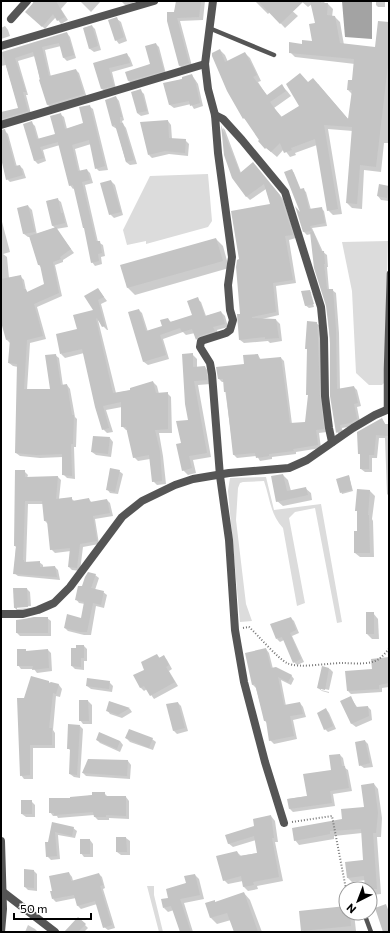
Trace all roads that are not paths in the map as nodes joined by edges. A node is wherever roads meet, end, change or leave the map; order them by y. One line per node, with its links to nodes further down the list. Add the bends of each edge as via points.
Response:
1 (27, 1): 4 (street)
2 (154, 1): 6 (street)
3 (213, 1): 5 (street)
4 (11, 20)
5 (209, 28): 7 (lane); 8 (street)
6 (1, 46)
7 (274, 55)
8 (205, 64): 9 (street); 10 (street)
9 (215, 115): 13 (street, via 223,119 285,192 321,307 325,396); 14 (street, via 232,257 228,285 233,320 230,330 201,341 200,347 210,363 212,374)
10 (1, 125)
11 (389, 273): 12 (lane)
12 (387, 409): 13 (street)
13 (332, 442): 14 (street, via 307,460 289,468)
14 (220, 476): 15 (street, via 193,479 142,501 122,517 70,587 54,604 23,614); 16 (street, via 244,682)
15 (1, 614)
16 (284, 823)
17 (1, 841): 18 (street)
18 (3, 892): 20 (street); 21 (street)
19 (367, 921): 22 (lane)
20 (1, 932)
21 (55, 932)
22 (371, 932)

